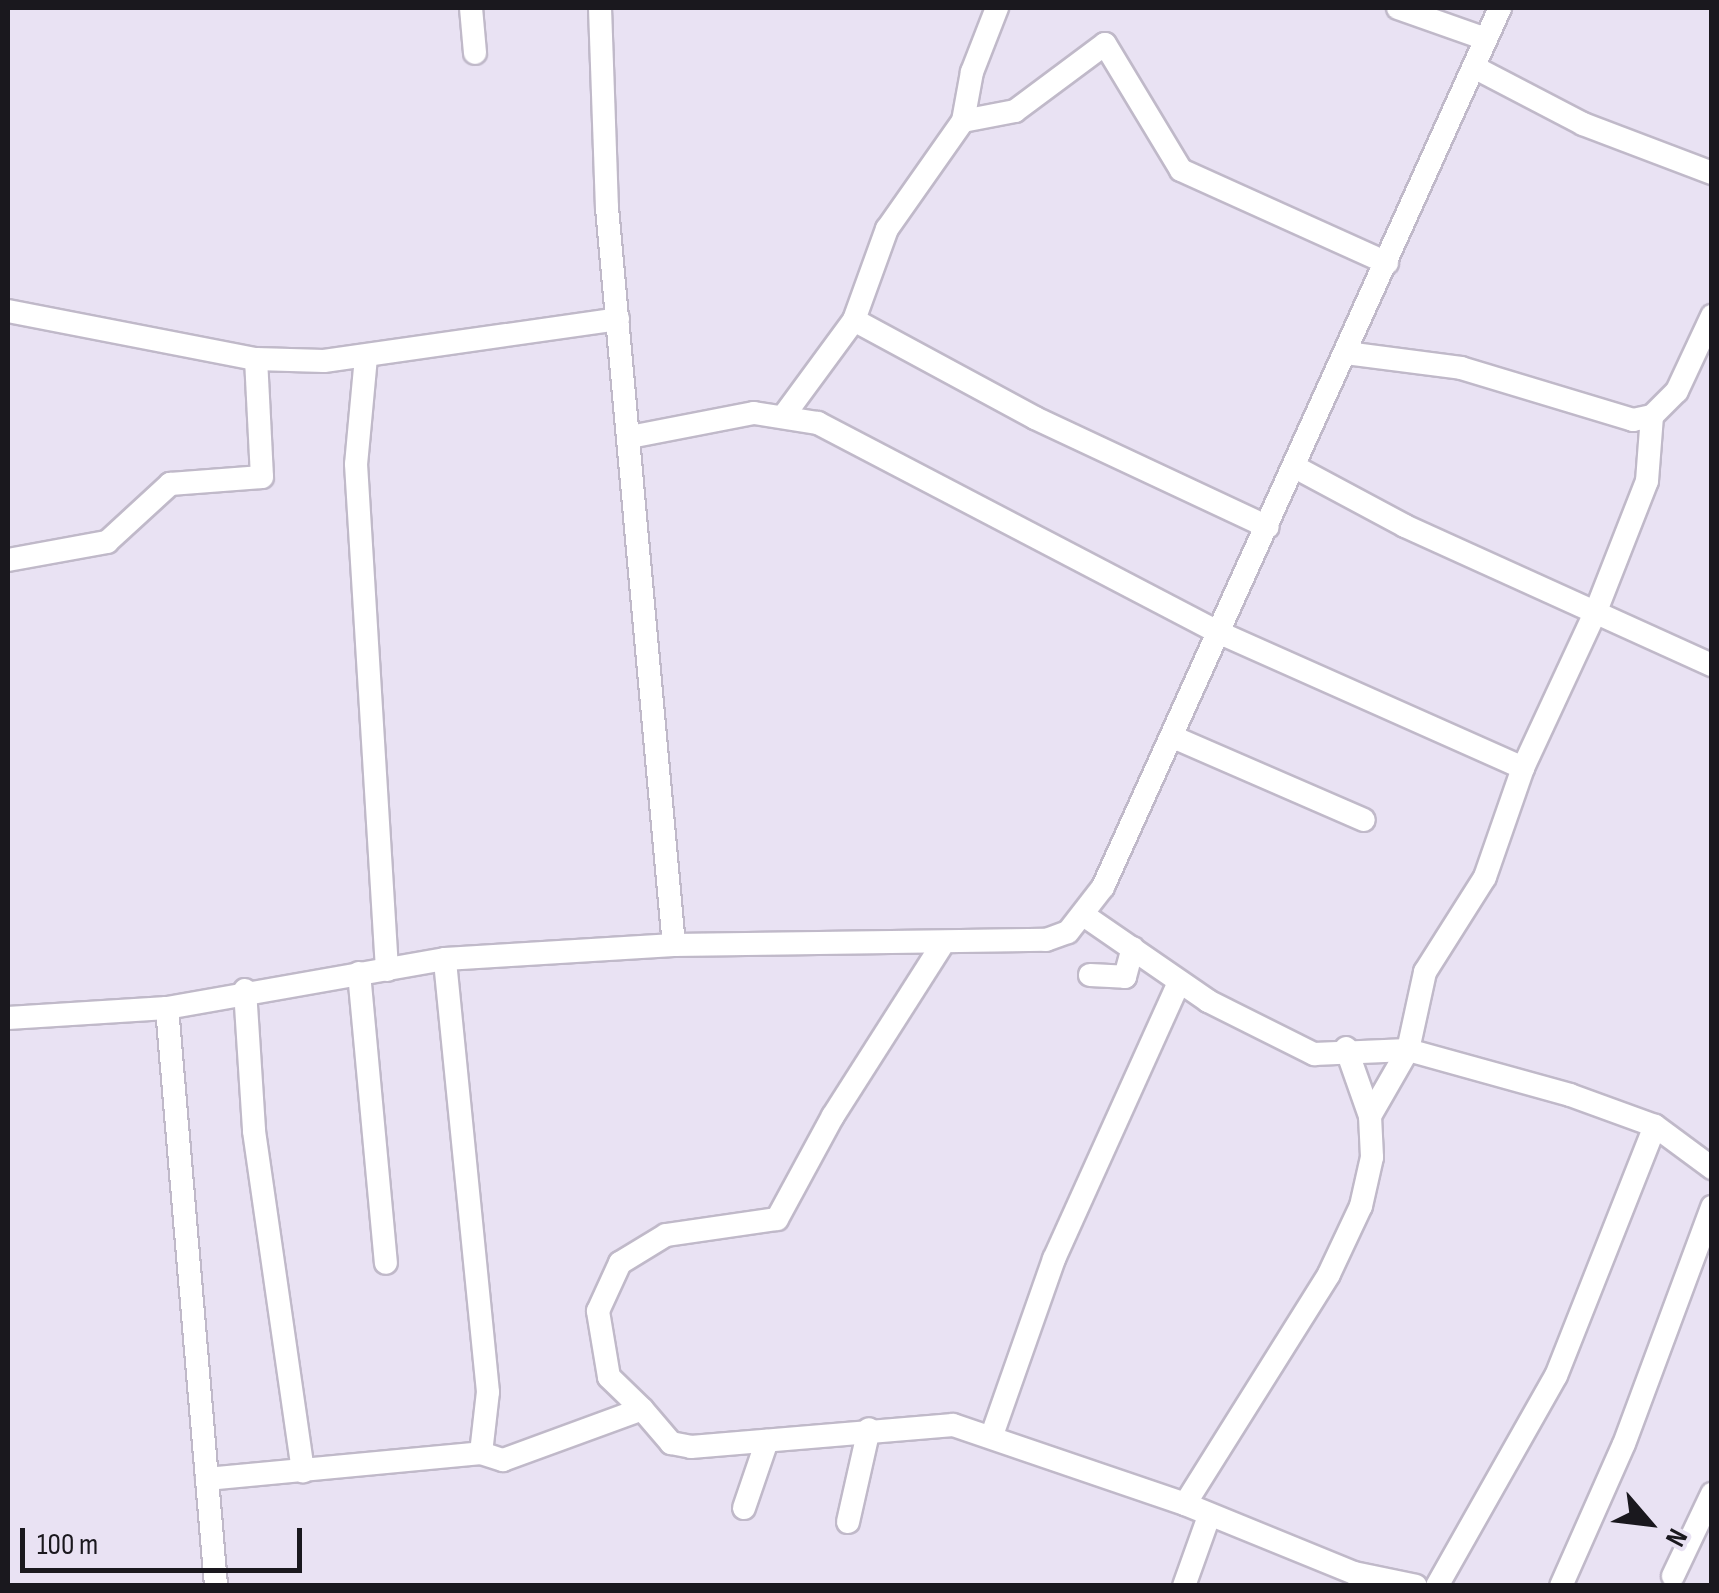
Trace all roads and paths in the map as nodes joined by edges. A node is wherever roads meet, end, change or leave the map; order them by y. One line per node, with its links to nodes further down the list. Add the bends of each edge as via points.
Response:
1 (471, 8): 7 (street)
2 (600, 8): 14 (street)
3 (997, 8): 9 (street)
4 (1398, 8): 6 (street)
5 (1500, 8): 6 (street)
6 (1486, 38): 8 (street)
7 (475, 53)
8 (1474, 66): 10 (street, via 1583,124); 11 (street)
9 (962, 121): 11 (street, via 1015,112 1106,44 1182,170); 15 (street, via 888,229)
10 (1712, 173)
11 (1387, 262): 16 (street)
12 (8, 311): 18 (street)
13 (1712, 316): 20 (street, via 1678,391)
14 (618, 319): 17 (street); 21 (street)
15 (854, 320): 19 (street); 23 (street, via 1034,418)
16 (1346, 353): 20 (street, via 1462,368 1607,416); 22 (street)
17 (366, 356): 18 (street); 36 (street, via 356,464)
18 (256, 359): 24 (street, via 262,477 170,484 107,542)
19 (785, 414): 21 (street, via 754,413); 26 (street, via 907,464)
20 (1652, 416): 25 (street, via 1647,480)
21 (630, 437): 33 (street)
22 (1294, 468): 23 (street); 25 (street)
23 (1268, 527): 26 (street)
24 (8, 560)
25 (1596, 611): 27 (street, via 1682,656); 29 (street)
26 (1220, 634): 28 (street); 29 (street)
27 (1712, 664)
28 (1173, 737): 30 (street); 31 (street)
29 (1524, 768): 44 (street, via 1485,877 1426,972)
30 (1364, 820)
31 (1085, 916): 32 (street, via 1046,940); 34 (street)
32 (944, 942): 33 (street); 50 (street, via 833,1116 778,1218 666,1235 620,1264 598,1310 609,1377)
33 (674, 946): 35 (street)
34 (1133, 948): 38 (street, via 1124,977); 39 (street)
35 (446, 959): 36 (street); 54 (street, via 488,1392)
36 (387, 970): 37 (street)
37 (359, 973): 40 (street); 49 (street)
38 (1090, 976)
39 (1180, 982): 43 (street, via 1314,1054); 52 (street, via 1054,1259)
40 (246, 990): 41 (street); 55 (street, via 254,1131)
41 (167, 1008): 42 (street); 56 (street)
42 (8, 1018)
43 (1346, 1048): 44 (street); 45 (street)
44 (1408, 1050): 45 (street); 46 (street)
45 (1370, 1116): 58 (street, via 1372,1157 1361,1206 1329,1274)
46 (1655, 1126): 47 (street); 66 (street, via 1556,1376)
47 (1712, 1168)
48 (1712, 1207): 67 (street, via 1624,1444)
49 (386, 1263)
50 (642, 1409): 53 (street, via 671,1443); 54 (street, via 504,1460)
51 (869, 1429): 52 (street, via 926,1422); 53 (street); 61 (street)
52 (992, 1435): 58 (street)
53 (767, 1441): 59 (street)
54 (481, 1453): 55 (street)
55 (302, 1472): 56 (street)
56 (207, 1479): 63 (street)
57 (1712, 1494): 62 (street)
58 (1185, 1504): 60 (street)
59 (744, 1508)
60 (1209, 1516): 64 (street); 65 (street, via 1354,1573)
61 (848, 1522)
62 (1674, 1576)
63 (216, 1586)
64 (1184, 1586)
65 (1416, 1586)
66 (1437, 1586)
67 (1561, 1586)

